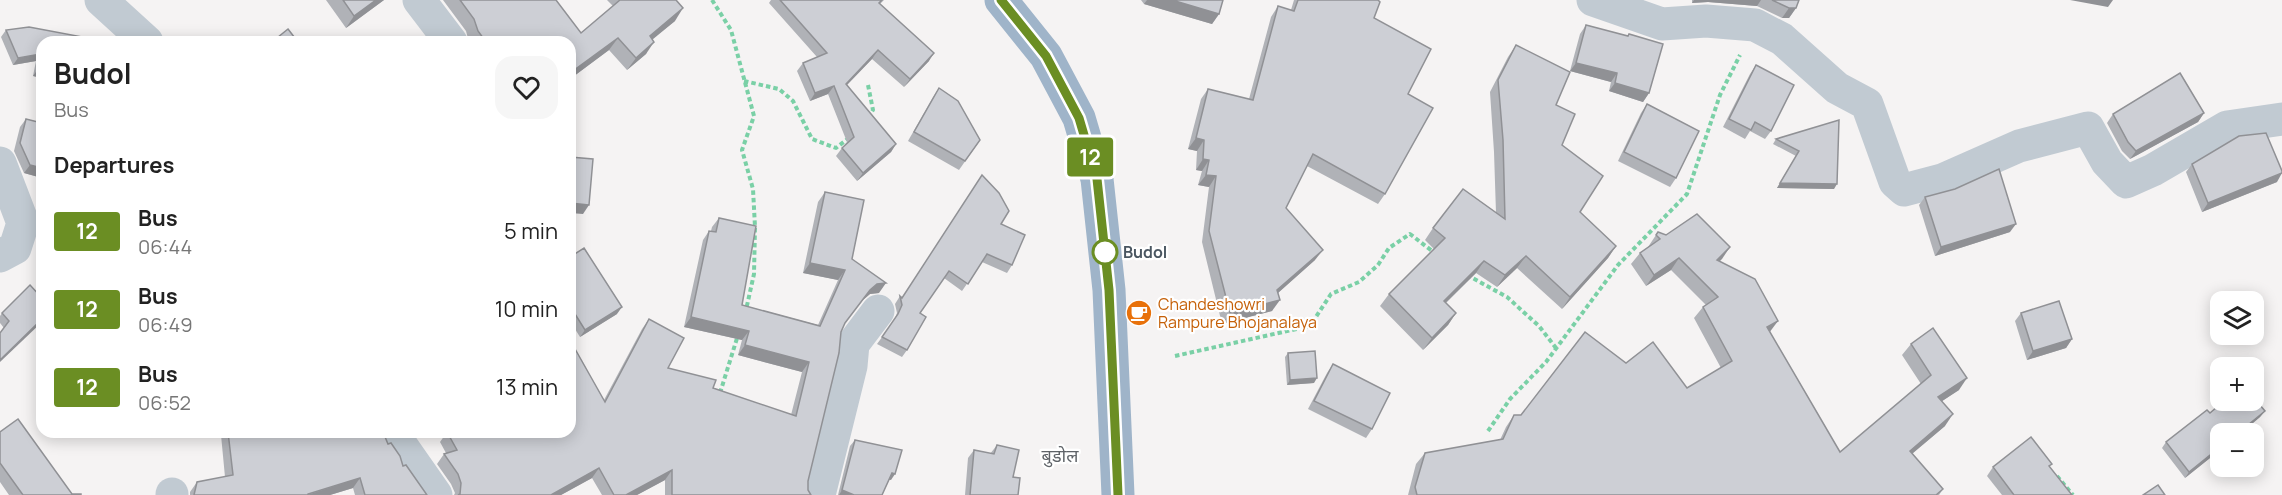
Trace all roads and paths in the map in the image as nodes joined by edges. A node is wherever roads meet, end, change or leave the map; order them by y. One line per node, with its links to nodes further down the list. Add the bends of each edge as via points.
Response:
1 (101, 0): 7 (street)
2 (419, 0): 8 (street)
3 (712, 0): 9 (path, via 731,30)
4 (1001, 0): 29 (highway, via 1046,56 1079,118 1097,179 1109,290)
5 (1593, 0): 6 (street, via 1662,24 1706,21)
6 (1755, 25): 12 (street, via 1782,39 1837,88 1867,104 1895,182 1904,190 1942,180 2019,146 2088,129 2126,182 2227,127); 21 (path, via 1720,95 1687,194 1618,265)
7 (140, 36)
8 (446, 36)
9 (744, 81): 13 (path, via 779,88 793,101 812,139 836,148); 19 (path, via 754,117 742,150 753,189 755,226 754,273)
10 (868, 85): 11 (path, via 873,110)
11 (867, 118)
12 (2282, 119)
13 (855, 134)
14 (0, 163): 15 (street, via 23,223 15,249)
15 (0, 256)
16 (1445, 260): 22 (path, via 1410,234 1389,248 1378,266 1359,282 1331,294 1310,326)
17 (1462, 272): 21 (path, via 1507,297)
18 (878, 311): 28 (street, via 853,344)
19 (744, 317)
20 (740, 327): 23 (path)
21 (1556, 348): 24 (path, via 1510,399)
22 (1176, 356)
23 (718, 400)
24 (1488, 431)
25 (396, 438): 27 (street)
26 (2057, 476): 30 (path)
27 (436, 495)
28 (819, 495)
29 (1118, 495)
30 (2073, 495)

